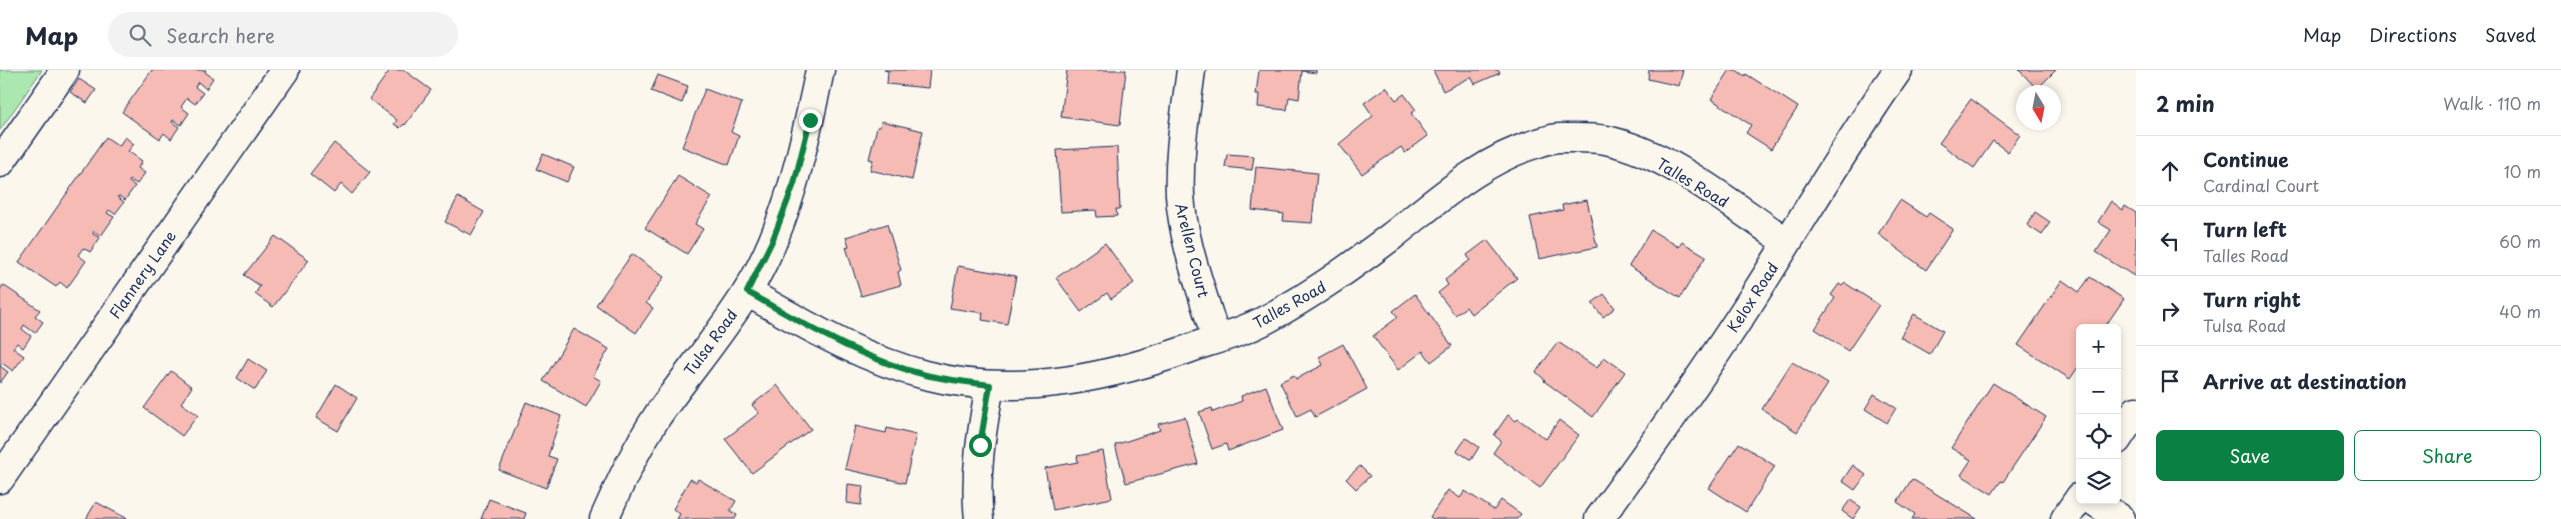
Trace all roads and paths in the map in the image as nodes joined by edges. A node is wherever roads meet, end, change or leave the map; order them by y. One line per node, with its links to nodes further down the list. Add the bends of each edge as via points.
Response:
1 (65, 70): 6 (street)
2 (285, 70): 13 (street, Flannery Lane)
3 (820, 70): 8 (street, Tulsa Road, via 794,184 773,239)
4 (1191, 70): 9 (street, Arellen Court, via 1180,156 1180,197 1187,238)
5 (1898, 70): 7 (street, Kelox Road)
6 (0, 164)
7 (1787, 242): 9 (street, Talles Road, via 1680,171 1644,153 1605,139 1556,138 1512,151 1476,171 1353,266 1306,297 1264,321); 18 (street, Kelox Road, via 1733,327)
8 (747, 292): 10 (street, Talles Road, via 829,338 881,361 927,375); 16 (street, Tulsa Road, via 657,416 628,463)
9 (1216, 339): 10 (street, Talles Road, via 1154,362 1104,375 1051,383)
10 (990, 385): 17 (street, via 980,445 976,496)
11 (2136, 411): 12 (street)
12 (2121, 434)
13 (0, 479)
14 (2076, 503): 19 (street)
15 (2098, 504): 20 (street)
16 (604, 519)
17 (978, 519)
18 (1599, 519)
19 (2065, 519)
20 (2121, 519)

